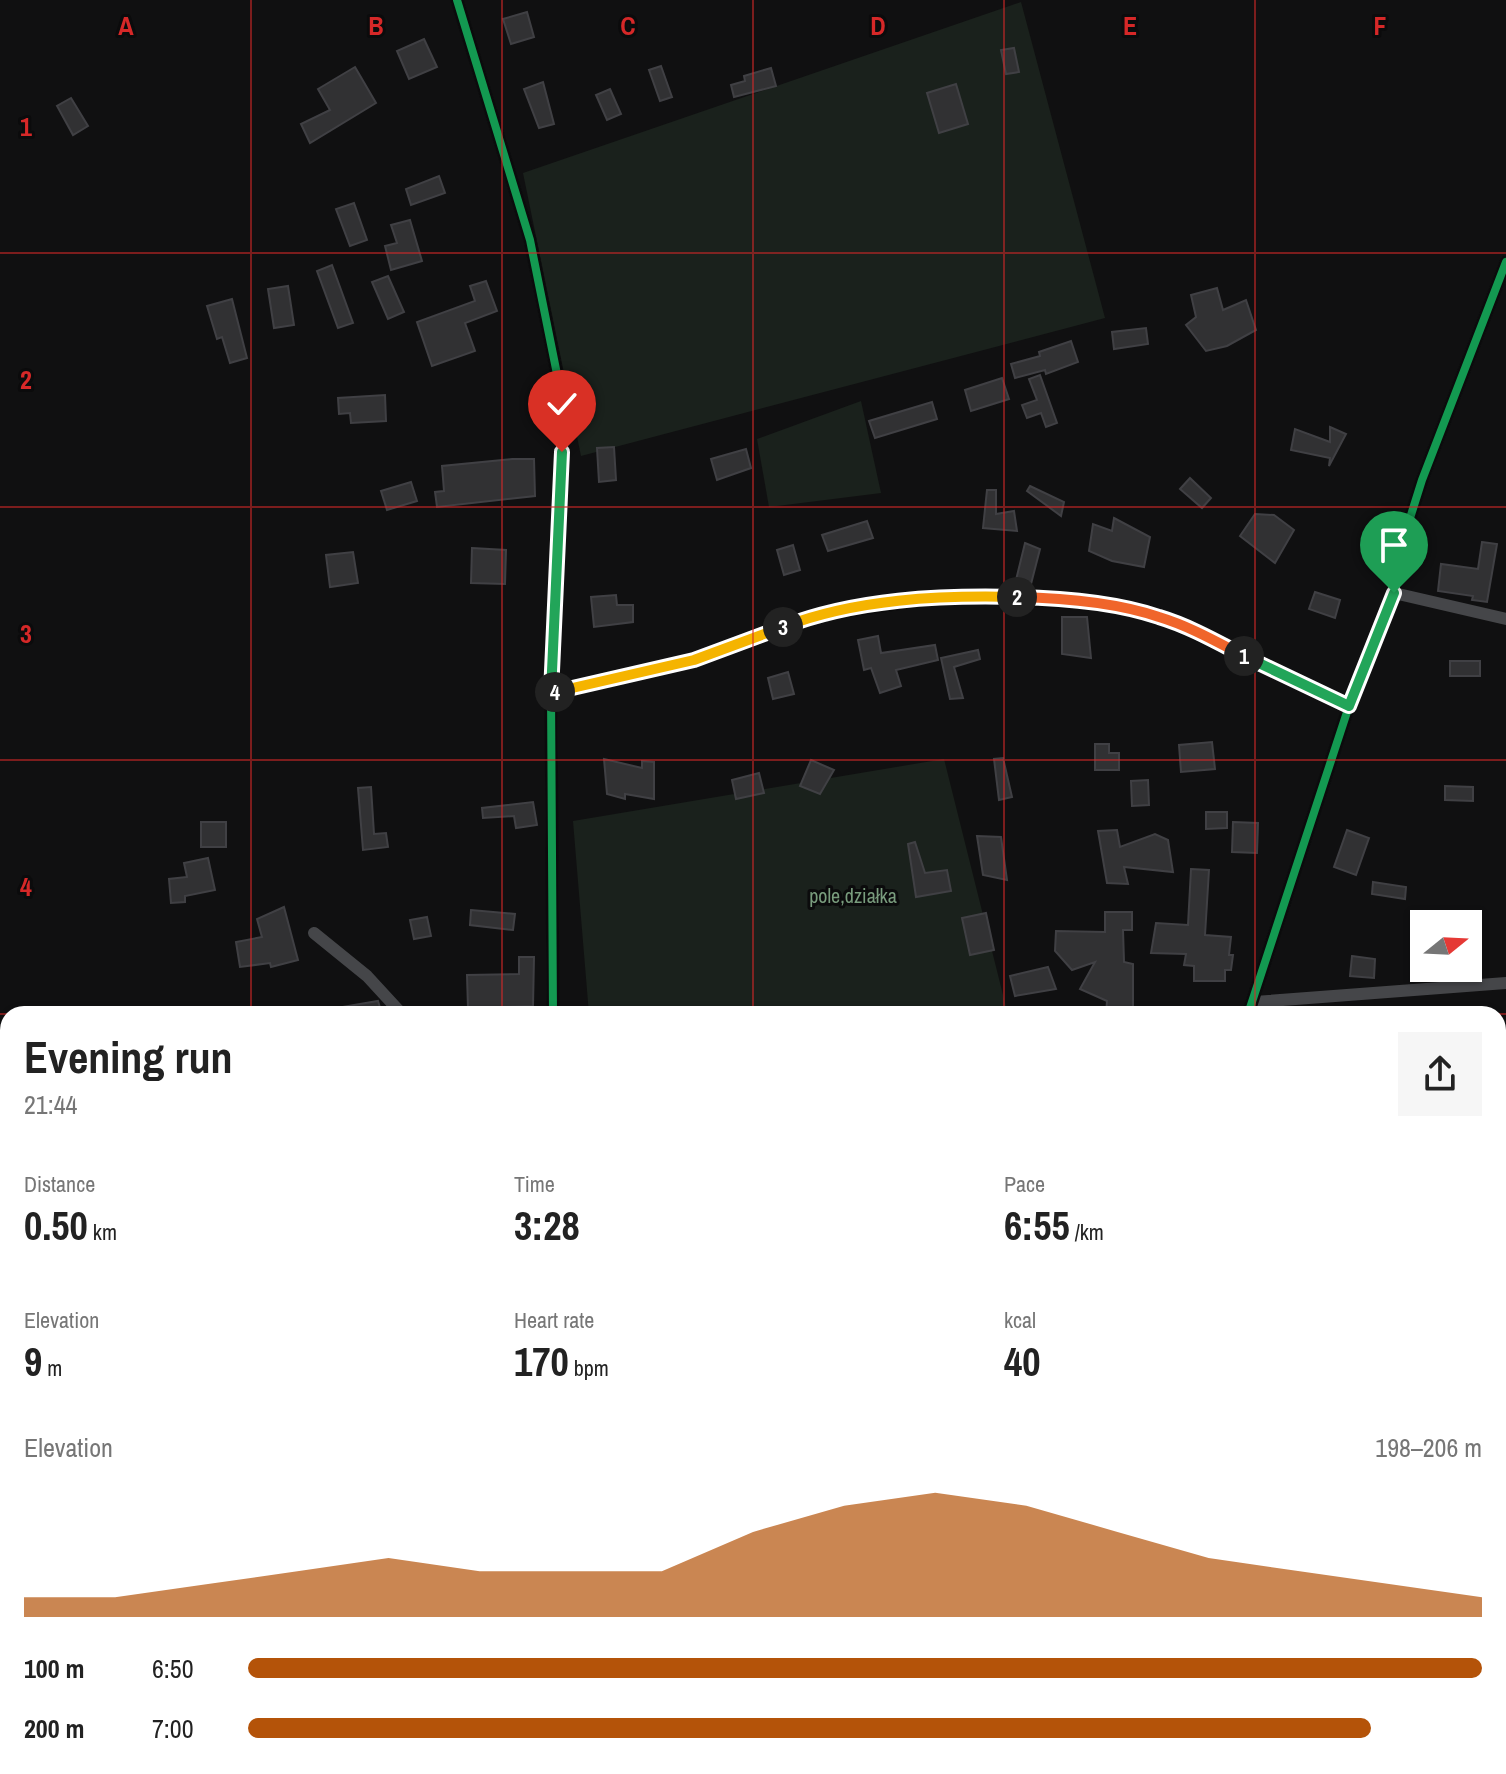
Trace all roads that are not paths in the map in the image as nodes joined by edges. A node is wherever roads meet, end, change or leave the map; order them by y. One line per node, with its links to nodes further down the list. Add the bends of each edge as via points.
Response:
1 (457, 0): 5 (street, via 530,240 559,384 562,452)
2 (1506, 262): 3 (street, via 1422,480 1399,553)
3 (1394, 593): 4 (street); 6 (street)
4 (1506, 619)
5 (551, 693): 6 (street, via 680,664 820,615 951,596 1106,605 1156,615); 10 (street)
6 (1349, 706): 11 (street)
7 (314, 933): 9 (street)
8 (1506, 983): 12 (street)
9 (395, 1006)
10 (553, 1006)
11 (1251, 1006)
12 (1271, 1006)

